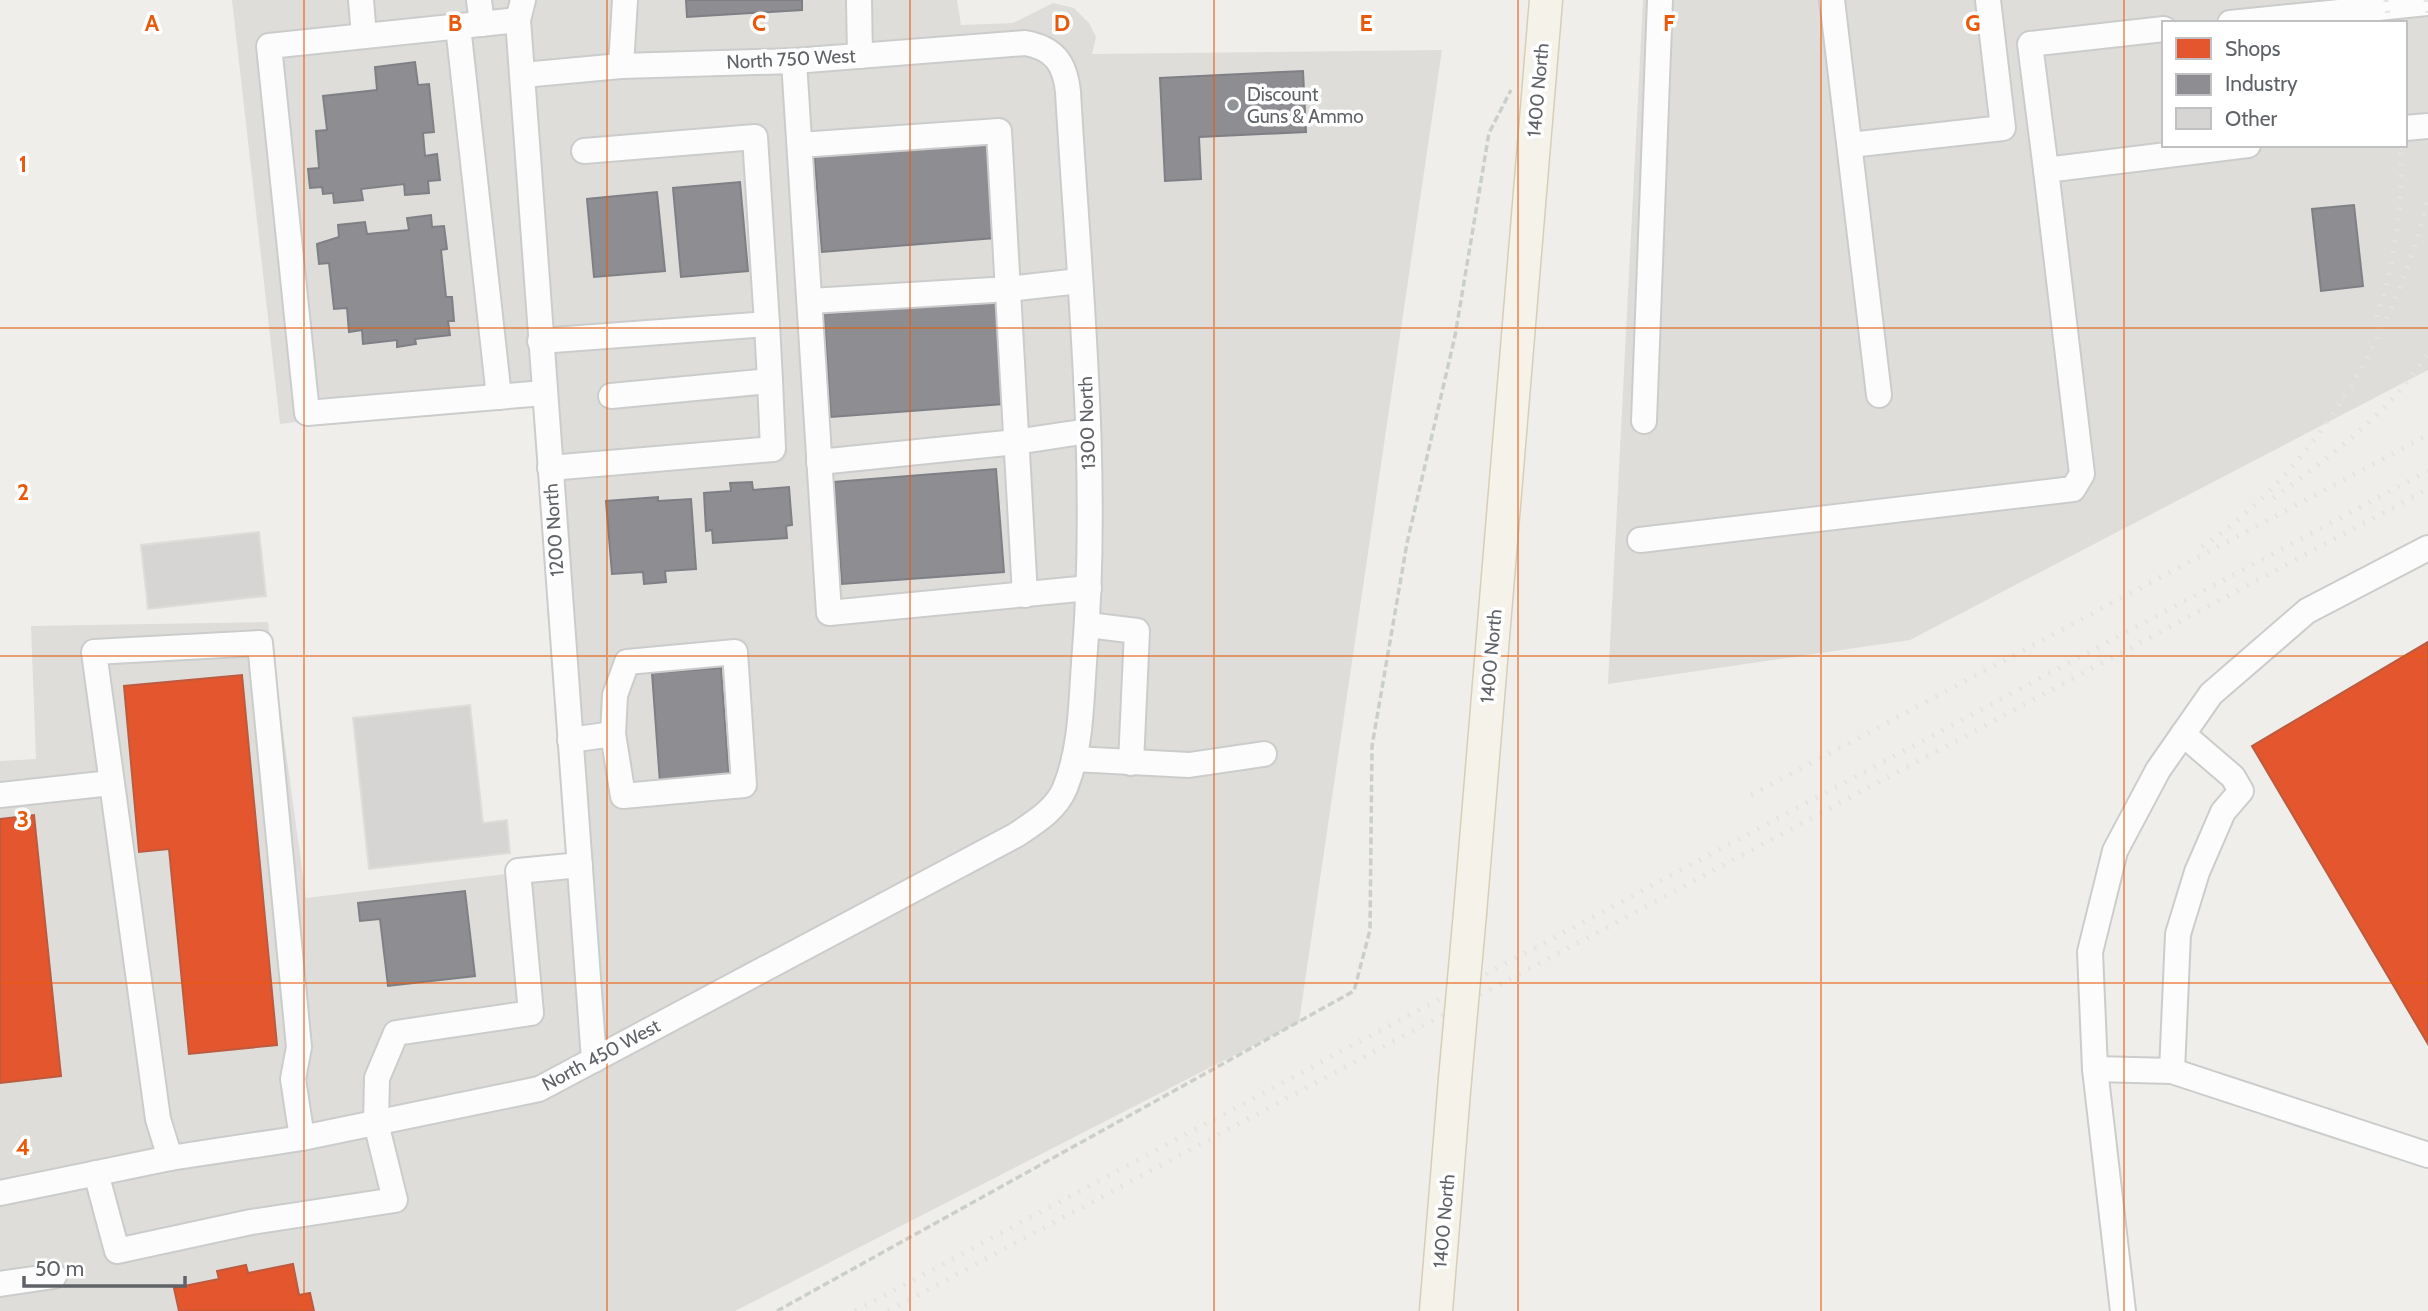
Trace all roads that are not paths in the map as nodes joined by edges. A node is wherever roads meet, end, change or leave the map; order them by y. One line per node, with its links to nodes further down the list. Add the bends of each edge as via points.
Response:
1 (361, 0): 14 (street)
2 (625, 0): 18 (street)
3 (859, 0): 15 (street)
4 (1546, 0): 68 (main road, 1400 North, bridge)
5 (1660, 0): 37 (street)
6 (1832, 0): 23 (street)
7 (1989, 0): 23 (street, via 2003,128)
8 (2428, 3): 11 (street)
9 (520, 10): 10 (street); 19 (street, 1200 North)
10 (481, 12): 12 (street)
11 (2250, 21)
12 (458, 26): 14 (street); 36 (street)
13 (2162, 29): 26 (street, via 2030,44)
14 (364, 36): 36 (street, via 269,46 307,413)
15 (860, 55): 16 (street, North 750 West, via 1025,43 1042,46); 17 (street, North 750 West)
16 (1056, 56): 27 (street, 1300 North, via 1066,73 1068,92)
17 (794, 61): 18 (street, North 750 West); 22 (street)
18 (621, 66): 19 (street, North 750 West)
19 (523, 75): 31 (street, 1200 North)
20 (2428, 126): 21 (street)
21 (2407, 128)
22 (800, 145): 28 (street, via 999,131); 29 (street)
23 (1850, 145): 34 (street)
24 (2232, 147): 26 (street)
25 (584, 151): 30 (street, via 755,137)
26 (2046, 170): 42 (street, via 2082,474 2073,489)
27 (1079, 281): 28 (street); 38 (street, 1300 North)
28 (1009, 289): 29 (street); 39 (street)
29 (811, 301): 40 (street)
30 (767, 324): 31 (street); 32 (street)
31 (540, 341): 33 (street, 1200 North)
32 (770, 381): 35 (street); 41 (street, via 773,449)
33 (544, 393): 36 (street); 41 (street, 1200 North)
34 (1878, 395)
35 (611, 396)
36 (499, 397)
37 (1644, 421)
38 (1088, 430): 39 (street); 44 (street, 1300 North)
39 (1016, 442): 40 (street); 45 (street)
40 (819, 462): 45 (street, via 830,613)
41 (550, 468): 49 (street, 1200 North)
42 (1640, 540)
43 (2428, 548): 48 (street, via 2307,611 2211,694)
44 (1089, 588): 45 (street); 46 (street, 1300 North)
45 (1025, 595)
46 (1088, 625): 51 (street, 1300 North); 52 (street, via 1137,631)
47 (613, 734): 47 (street, via 615,695 627,662 735,652 744,785 623,796); 49 (street)
48 (2183, 734): 58 (street, via 2115,850 2090,952); 59 (street, via 2233,777 2242,792 2223,812 2197,872 2178,934)
49 (570, 740): 56 (street, 1200 North)
50 (1264, 754): 52 (street, via 1189,765)
51 (1074, 759): 52 (street); 54 (street, 1300 North)
52 (1131, 763)
53 (111, 783): 55 (street); 61 (street, via 94,652 260,643 299,1047 293,1079); 63 (street, via 158,1119)
54 (1064, 790): 57 (street, North 450 West, via 1052,808 1016,835)
55 (0, 795)
56 (580, 865): 57 (street, 1200 North); 60 (street, via 518,871 531,1013 397,1033 377,1078)
57 (594, 1060): 60 (street, North 450 West, via 539,1089)
58 (2095, 1069): 59 (street); 69 (street)
59 (2172, 1071): 62 (street)
60 (376, 1123): 61 (street, North 450 West); 64 (street, via 395,1200 251,1222 117,1251)
61 (302, 1138): 63 (street, North 450 West)
62 (2428, 1155)
63 (170, 1158): 64 (street, North 450 West)
64 (96, 1173): 65 (street, North 450 West)
65 (0, 1193)
66 (54, 1276): 67 (street)
67 (0, 1284)
68 (1436, 1311)
69 (2123, 1311)

